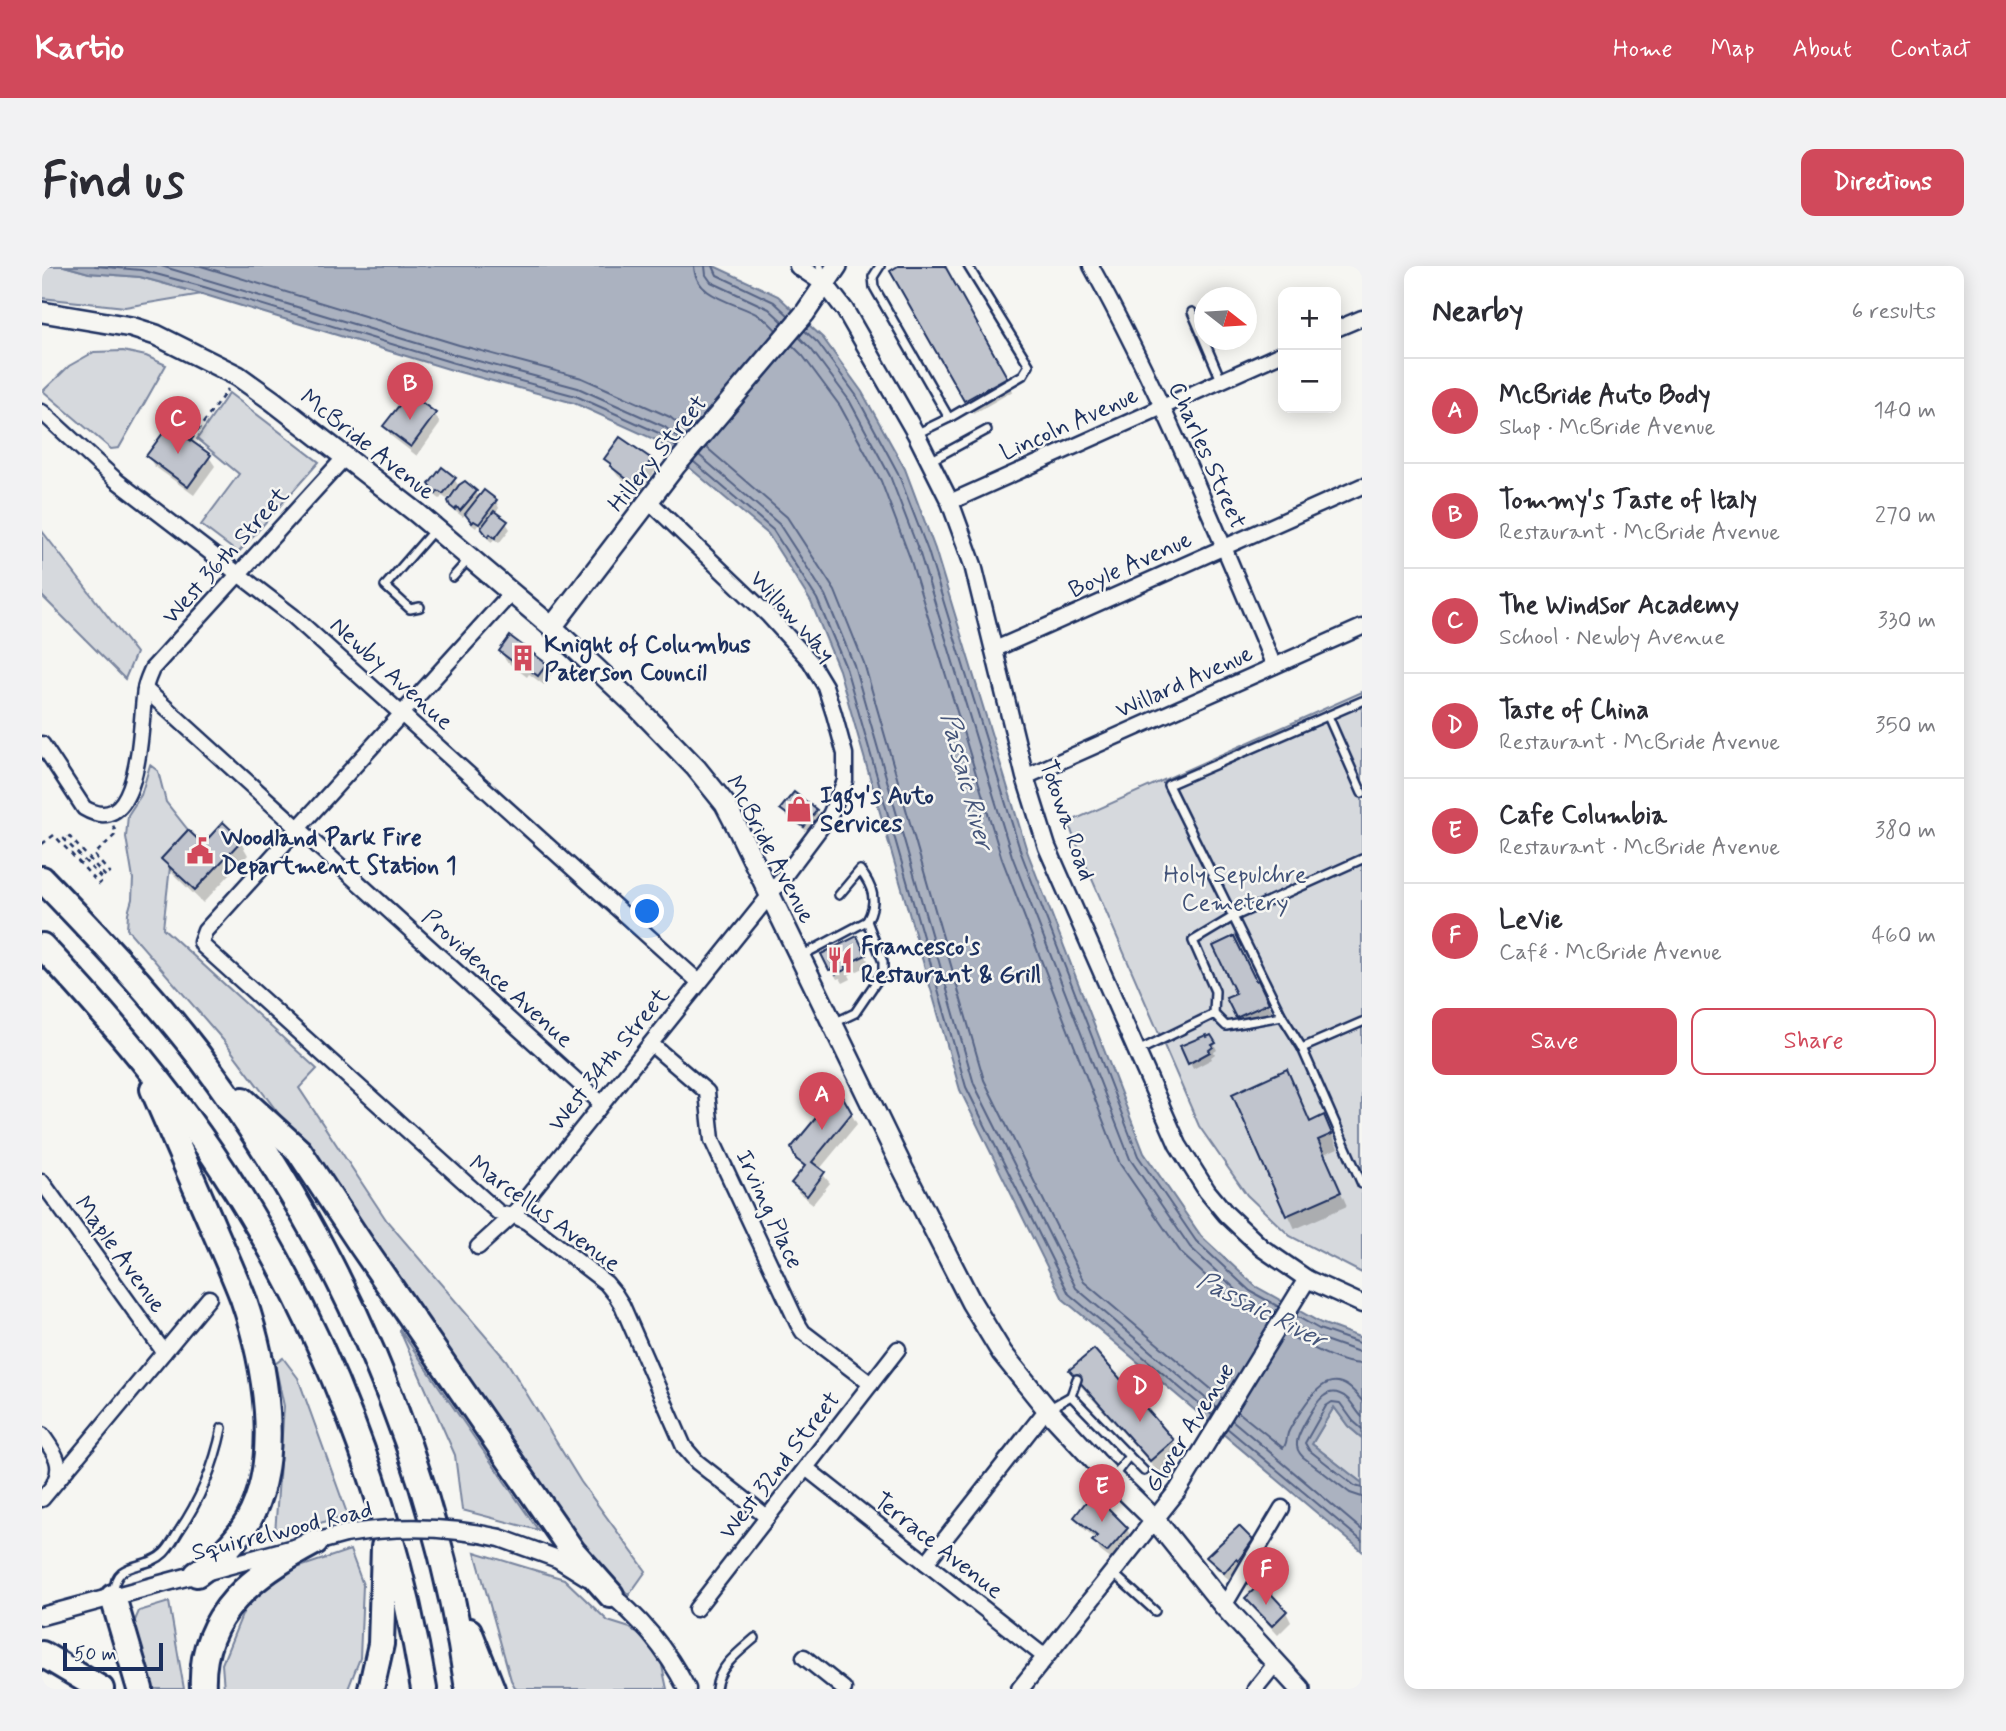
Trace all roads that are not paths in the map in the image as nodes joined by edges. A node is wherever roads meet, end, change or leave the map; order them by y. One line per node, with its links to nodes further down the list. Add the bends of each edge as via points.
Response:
1 (798, 266): 6 (street, Totowa Road)
2 (836, 266): 6 (main road)
3 (880, 266): 15 (lane, via 873,277 874,287)
4 (968, 266): 15 (lane, via 1029,365 1023,375)
5 (1091, 266): 13 (street, Charles Street)
6 (822, 275): 17 (street, Totowa Road); 21 (main road, Hillery Street, via 808,308)
7 (42, 312): 18 (main road, McBride Avenue, via 156,335 238,376)
8 (1192, 312): 12 (lane)
9 (1362, 318): 10 (street)
10 (1341, 327)
11 (1278, 355): 12 (street, Lincoln Avenue)
12 (1221, 381): 13 (street, Lincoln Avenue)
13 (1163, 406): 22 (street, Lincoln Avenue); 24 (street, Charles Street)
14 (42, 412): 26 (street, Newby Avenue, via 117,481)
15 (949, 418): 17 (lane)
16 (987, 430): 19 (lane)
17 (916, 434): 19 (street, Totowa Road)
18 (346, 456): 23 (main road, McBride Avenue); 26 (street, West 36th Street)
19 (930, 460): 22 (street, Totowa Road)
20 (1362, 486): 24 (street, Boyle Avenue)
21 (649, 500): 30 (main road, Hillery Street); 44 (street, Willow Way, via 810,661 834,713 845,754 840,796)
22 (950, 502): 32 (street, Totowa Road, via 973,565)
23 (435, 528): 25 (main road, McBride Avenue); 29 (lane, via 385,586 410,609)
24 (1224, 547): 32 (street, Boyle Avenue); 33 (street, Charles Street)
25 (471, 558): 27 (lane); 28 (main road, McBride Avenue)
26 (238, 575): 34 (street, West 36th Street, via 158,662); 36 (street, Newby Avenue, via 293,616)
27 (453, 577)
28 (512, 593): 30 (main road, McBride Avenue); 36 (street)
29 (420, 607)
30 (552, 627): 44 (main road, McBride Avenue, via 708,780 725,804)
31 (1362, 627): 33 (street, Willard Avenue)
32 (993, 650): 39 (street, Totowa Road)
33 (1274, 666): 39 (street, Willard Avenue)
34 (145, 689): 38 (street, via 135,778 124,801 109,811 93,813 84,807); 41 (street, Providence Avenue)
35 (1362, 701): 37 (lane)
36 (402, 713): 41 (street); 50 (street, Newby Avenue)
37 (1328, 716): 40 (lane); 46 (lane, via 1168,785)
38 (42, 744)
39 (1025, 777): 57 (street, Totowa Road, via 1047,847)
40 (1362, 793)
41 (299, 827): 60 (street, Providence Avenue); 63 (street, Marcellus Avenue, via 214,922 202,937 203,946 464,1184 499,1213)
42 (1362, 859): 46 (lane)
43 (42, 880): 59 (highway, via 145,991)
44 (770, 895): 49 (main road, McBride Avenue); 50 (street, West 34th Street)
45 (839, 895): 47 (lane, via 860,870 873,888)
46 (1233, 917): 51 (lane, via 1193,941 1215,991); 52 (lane)
47 (867, 921): 49 (lane); 54 (lane, via 883,972 855,1013)
48 (42, 946): 58 (highway)
49 (801, 957): 54 (main road, McBride Avenue)
50 (699, 982): 55 (street, West 34th Street)
51 (1214, 1014): 52 (lane, via 1226,1026); 57 (lane)
52 (1282, 1016): 56 (lane)
53 (1362, 1022): 56 (lane)
54 (834, 1024): 73 (main road, McBride Avenue, via 971,1302 1002,1353)
55 (651, 1044): 60 (street, West 34th Street); 71 (street, Irving Place, via 708,1091 712,1140 803,1332)
56 (1302, 1048): 62 (lane)
57 (1136, 1052): 65 (street, Totowa Road, via 1178,1144 1207,1191)
58 (137, 1054): 83 (highway, via 211,1152 275,1257 329,1367); 88 (highway, via 237,1284 263,1377 265,1455 255,1506 227,1549)
59 (207, 1068): 89 (highway, via 299,1205 357,1317 412,1454); 90 (highway, via 299,1151 573,1552)
60 (601, 1103): 63 (street, West 34th Street)
61 (42, 1182): 69 (street, Maple Avenue)
62 (1362, 1184)
63 (512, 1216): 64 (street, West 34th Street); 82 (street, Marcellus Avenue, via 527,1222 606,1283 622,1305 684,1447)
64 (478, 1247)
65 (1303, 1286): 67 (street, Totowa Road); 84 (street, Glover Avenue)
66 (209, 1298): 69 (street)
67 (1362, 1304)
68 (898, 1349): 71 (street, West 32nd Street)
69 (164, 1352): 80 (street)
70 (1077, 1379): 72 (lane)
71 (871, 1384): 77 (street, West 32nd Street)
72 (1071, 1396): 73 (lane); 76 (lane)
73 (1047, 1409): 79 (main road, McBride Avenue); 86 (street)
74 (222, 1428): 91 (lane, via 215,1461 195,1507 156,1560 118,1573)
75 (42, 1435): 80 (street, via 60,1464 57,1480)
76 (1129, 1456): 78 (lane); 79 (lane)
77 (806, 1468): 82 (street, West 32nd Street); 86 (street, Terrace Avenue)
78 (1143, 1471)
79 (1112, 1478): 84 (main road, McBride Avenue)
80 (45, 1495)
81 (1282, 1508): 92 (street)
82 (767, 1517): 93 (street, West 32nd Street)
83 (385, 1519): 104 (highway, via 381,1644); 105 (highway)
84 (1156, 1521): 87 (street, Glover Avenue); 92 (main road, McBride Avenue)
85 (315, 1542): 88 (street, Squirrelwood Road); 90 (street, Squirrelwood Road, bridge, via 373,1530 455,1529 500,1538 558,1559); 103 (highway, via 258,1576 232,1601 207,1651)
86 (926, 1563): 99 (street, Terrace Avenue)
87 (1113, 1573): 94 (lane); 99 (street, Glover Avenue)
88 (197, 1574): 91 (street, Squirrelwood Road)
89 (448, 1579): 106 (highway); 107 (highway)
90 (611, 1595): 108 (street, Squirrelwood Road, via 658,1643)
91 (114, 1597): 95 (street, Squirrelwood Road); 102 (highway)
92 (1224, 1606): 100 (main road, McBride Avenue)
93 (696, 1609)
94 (1155, 1611)
95 (42, 1616)
96 (755, 1638): 109 (lane, via 725,1667)
97 (42, 1654): 101 (highway)
98 (804, 1657): 110 (street)
99 (1045, 1657): 111 (street, Glover Avenue)
100 (1276, 1663): 112 (street); 113 (main road, McBride Avenue)
101 (101, 1689)
102 (140, 1689)
103 (203, 1689)
104 (371, 1689)
105 (424, 1689)
106 (468, 1689)
107 (492, 1689)
108 (687, 1689)
109 (716, 1689)
110 (844, 1689)
111 (1020, 1689)
112 (1255, 1689)
113 (1300, 1689)

